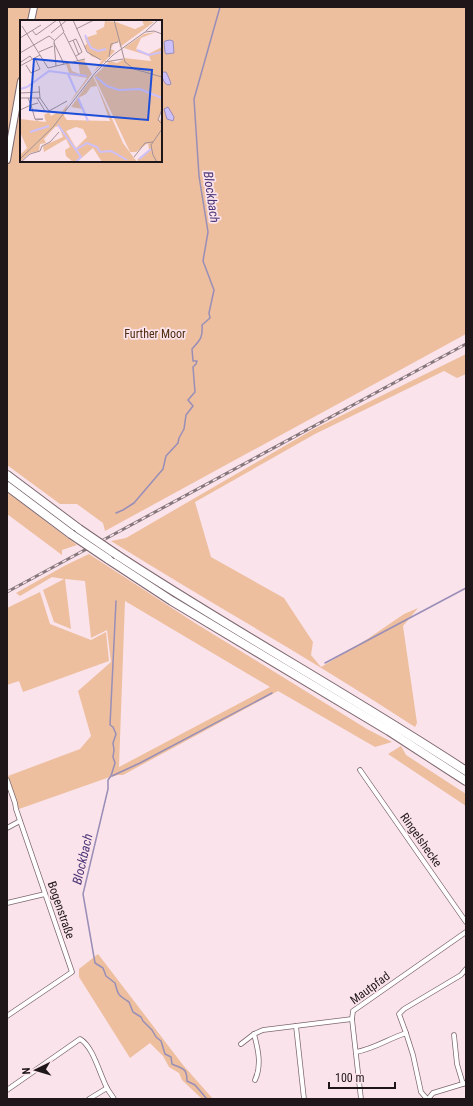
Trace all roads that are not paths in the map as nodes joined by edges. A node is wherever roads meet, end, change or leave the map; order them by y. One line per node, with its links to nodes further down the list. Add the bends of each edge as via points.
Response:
1 (34, 7): 2 (main road)
2 (32, 20)
3 (20, 87): 4 (main road)
4 (7, 160)
5 (7, 475): 8 (highway, bridge, via 78,529 184,599 397,726)
6 (7, 486): 10 (highway, bridge, via 71,534 172,601 389,731)
7 (360, 770): 15 (street, Ringelshecke)
8 (466, 771)
9 (7, 780): 11 (street, Bogenstraße)
10 (466, 781)
11 (20, 821): 12 (street); 13 (street, Bogenstraße)
12 (7, 828)
13 (45, 894): 14 (street); 18 (street, Bogenstraße, via 72,972)
14 (7, 904)
15 (466, 922)
16 (466, 932): 19 (street, Mautpfad, via 353,1011)
17 (466, 969): 21 (street, via 461,975 399,1014)
18 (7, 1016)
19 (352, 1019): 20 (street, Mautpfad); 25 (street)
20 (296, 1026): 22 (street, Mautpfad, via 263,1030); 32 (street)
21 (406, 1033): 25 (street, via 376,1047); 34 (street, via 421,1092)
22 (254, 1034): 24 (street, Mautpfad); 26 (street, via 259,1069)
23 (454, 1035): 27 (street, via 457,1064)
24 (241, 1044)
25 (356, 1052): 33 (street)
26 (255, 1080)
27 (464, 1084): 34 (street, via 433,1093)
28 (107, 1088): 29 (street, via 90,1050 80,1039); 30 (street); 31 (street)
29 (7, 1090)
30 (89, 1099)
31 (114, 1099)
32 (304, 1099)
33 (361, 1099)
34 (428, 1099)

